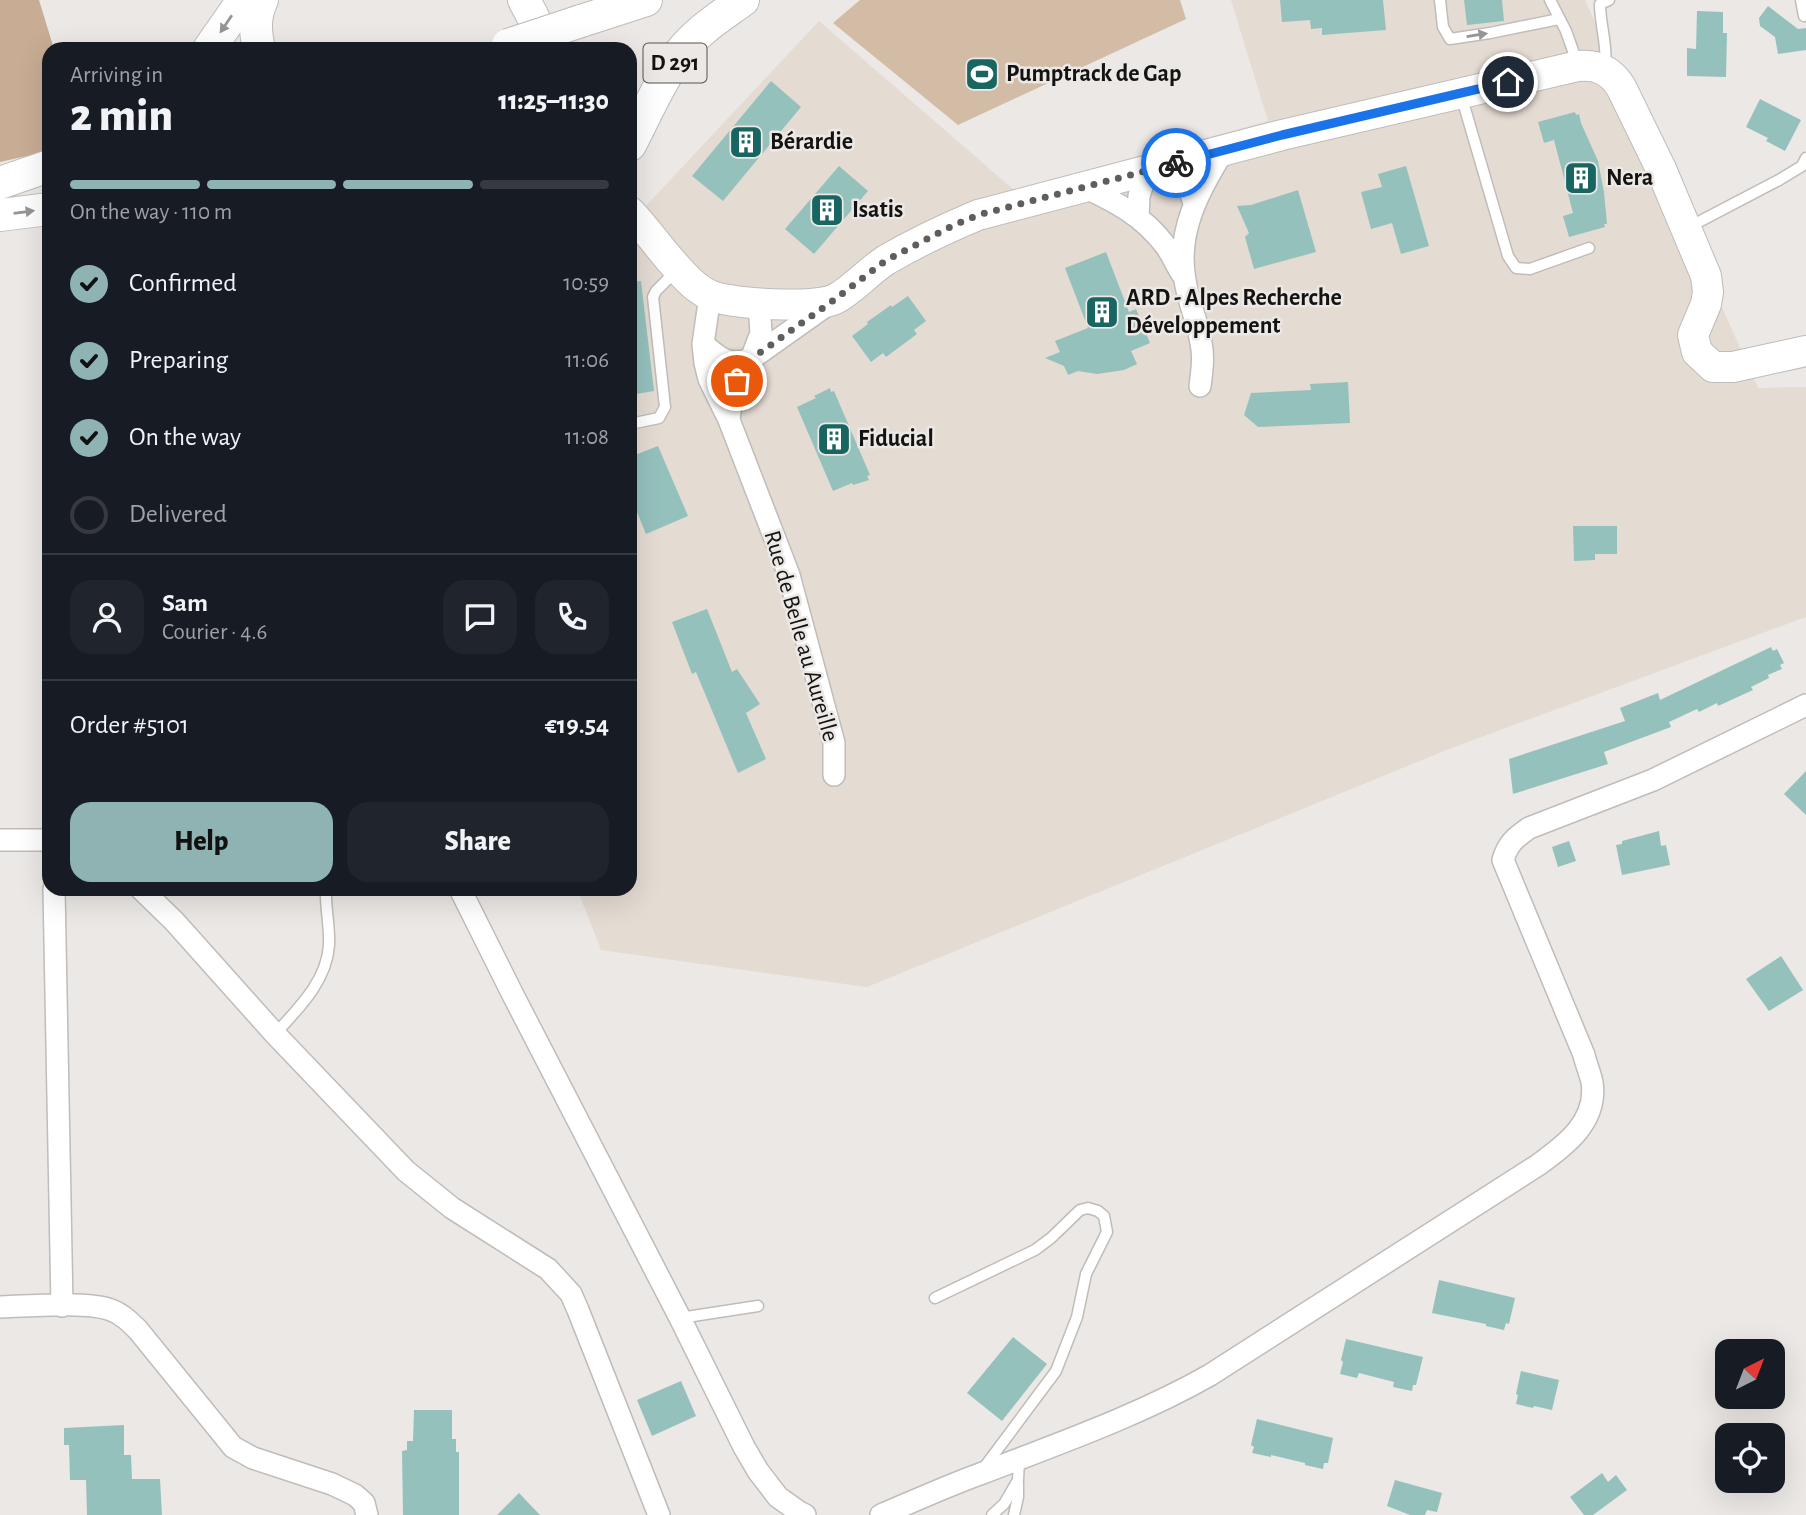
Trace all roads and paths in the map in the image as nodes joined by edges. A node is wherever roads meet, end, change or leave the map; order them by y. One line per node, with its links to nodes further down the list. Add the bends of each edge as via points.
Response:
1 (245, 0): 12 (main road, one-way to 12)
2 (262, 0): 13 (main road, via 256,14)
3 (646, 0): 14 (main road, bridge)
4 (743, 0): 18 (main road, D 291, via 680,53)
5 (1440, 0): 11 (lane, one-way to 11, via 1443,27 1450,39)
6 (1550, 0): 11 (lane)
7 (1609, 0): 16 (lane, via 1600,4 1607,53)
8 (1801, 0): 10 (lane)
9 (531, 6): 15 (main road)
10 (1804, 16)
11 (1559, 19): 16 (lane)
12 (214, 42)
13 (258, 42)
14 (517, 42)
15 (543, 42)
16 (1592, 68): 17 (street); 33 (street, via 1615,77 1621,87)
17 (1461, 93): 19 (street); 34 (lane, via 1508,256 1516,268 1530,270)
18 (637, 131)
19 (1224, 150): 21 (street); 28 (street)
20 (1806, 158): 33 (lane, via 1802,166 1779,180)
21 (1180, 162): 23 (street); 28 (street)
22 (42, 168): 24 (main road)
23 (1147, 171): 26 (street); 32 (street, via 1139,196)
24 (0, 183)
25 (42, 183): 27 (main road)
26 (1084, 187): 32 (street, via 1115,201); 38 (street, via 952,226 885,261)
27 (0, 193)
28 (1193, 209): 32 (street, via 1171,229); 36 (street, via 1183,243)
29 (42, 210): 30 (main road, one-way to 29)
30 (0, 215)
31 (639, 221): 35 (street)
32 (1144, 222): 36 (street, via 1166,246)
33 (1687, 228): 41 (street, via 1708,292 1693,335 1697,352 1713,367 1733,367)
34 (1590, 248)
35 (678, 269): 37 (street); 45 (lane, via 653,297 665,407 659,418)
36 (1184, 279): 43 (street, via 1201,342)
37 (710, 296): 39 (street); 40 (street, Rue de Belle au Aureille)
38 (834, 300): 39 (street); 42 (street)
39 (759, 303): 42 (street, via 761,333)
40 (703, 344): 42 (street, via 728,362); 44 (street, Rue de Belle au Aureille, via 709,379)
41 (1806, 351)
42 (751, 359): 44 (street, via 734,388)
43 (1200, 386)
44 (729, 420): 47 (street, Rue de Belle au Aureille, via 789,575 834,743)
45 (637, 423)
46 (1806, 705): 60 (street, via 1653,780 1530,828 1507,848 1503,860 1592,1082 1590,1109 1573,1139 1201,1380)
47 (834, 775)
48 (0, 840): 49 (street)
49 (42, 840)
50 (54, 896): 56 (street)
51 (148, 896): 54 (street)
52 (326, 896): 54 (lane, via 329,944 323,969 311,992)
53 (464, 896): 59 (street)
54 (275, 1034): 63 (street, via 425,1187 548,1269 564,1285)
55 (935, 1298): 61 (lane, via 1035,1250 1080,1210 1088,1208 1104,1216 1107,1232 1086,1275 1077,1317 1056,1371)
56 (62, 1306): 58 (street); 62 (street, via 104,1308 126,1319 233,1447 355,1494)
57 (758, 1306): 59 (lane)
58 (0, 1307)
59 (680, 1318): 64 (street, via 758,1471 778,1497)
60 (1019, 1470): 61 (street); 66 (lane, via 1004,1504); 67 (lane)
61 (980, 1474): 65 (street)
62 (367, 1515)
63 (659, 1515)
64 (805, 1515)
65 (881, 1515)
66 (992, 1515)
67 (1014, 1515)

